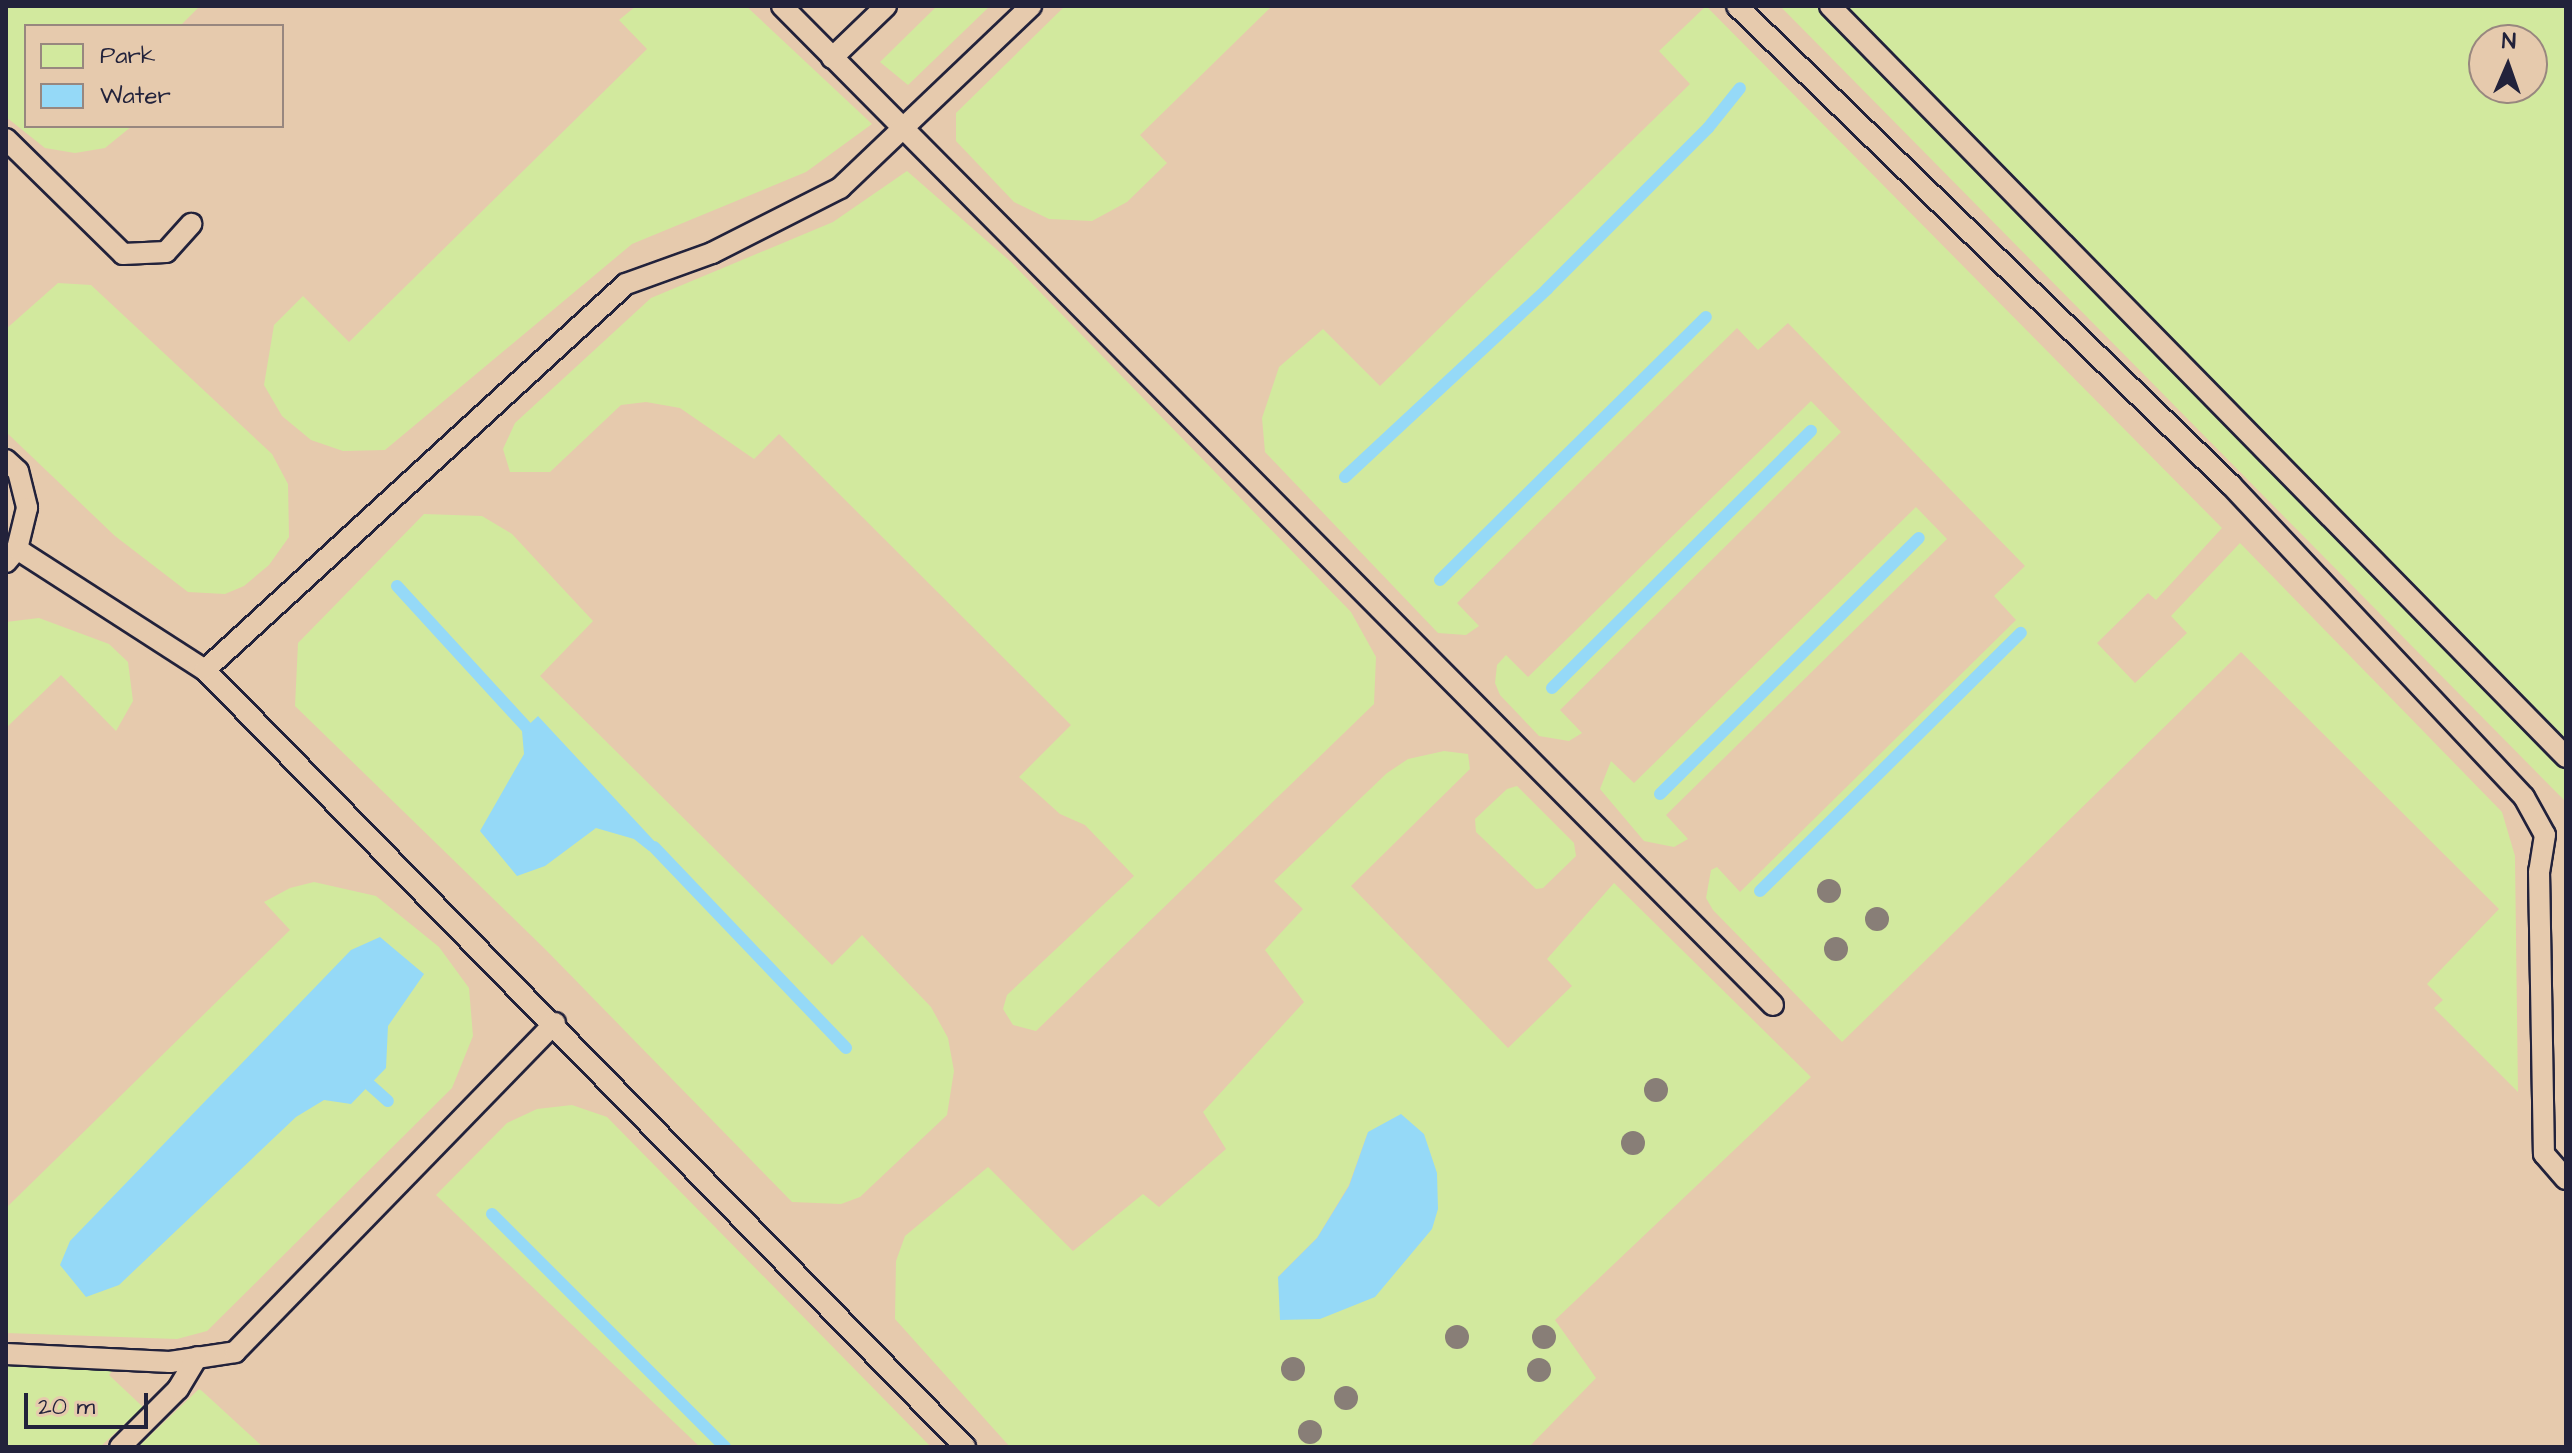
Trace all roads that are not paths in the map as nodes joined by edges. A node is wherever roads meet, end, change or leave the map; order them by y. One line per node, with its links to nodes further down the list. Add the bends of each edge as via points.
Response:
1 (782, 6): 6 (lane)
2 (886, 6): 6 (lane)
3 (1031, 6): 7 (lane)
4 (1737, 6): 16 (lane, via 2231,485 2524,797 2545,835 2539,871 2544,1154)
5 (1830, 6): 13 (lane)
6 (832, 58): 7 (lane)
7 (901, 128): 12 (lane, via 840,188 712,253 626,284); 14 (lane)
8 (6, 139): 9 (lane, via 123,254 166,252)
9 (191, 224)
10 (6, 460): 11 (lane, via 18,471 27,508)
11 (11, 556): 12 (lane)
12 (205, 670): 15 (lane)
13 (2566, 757)
14 (1773, 1005)
15 (555, 1023): 18 (lane, via 235,1352); 20 (lane)
16 (2566, 1179)
17 (6, 1354): 18 (lane, via 170,1362)
18 (197, 1357): 19 (lane, via 178,1389)
19 (120, 1447)
20 (965, 1447)

